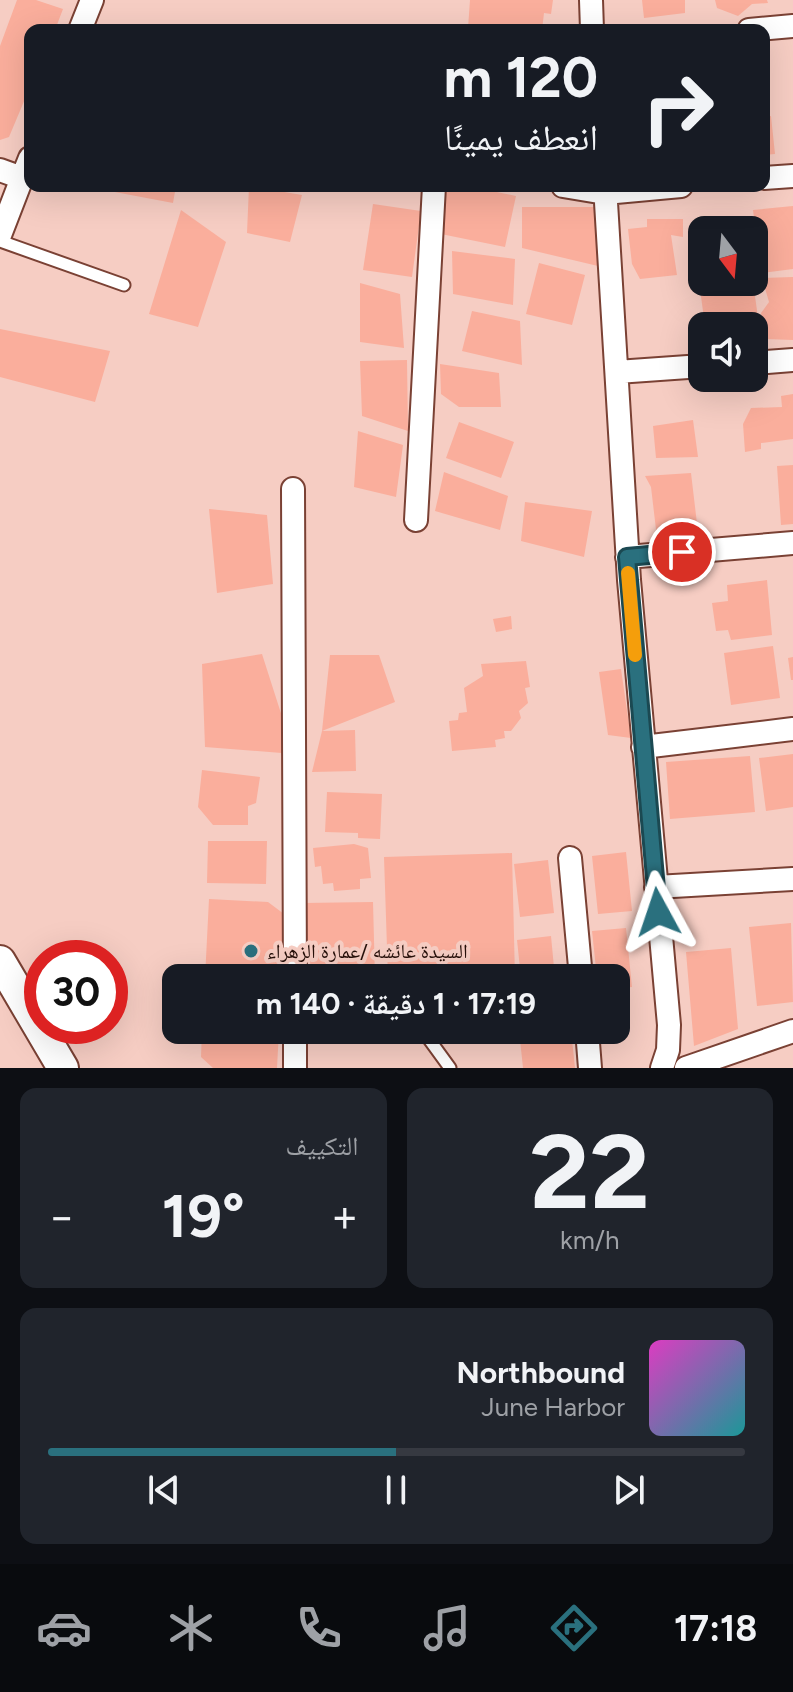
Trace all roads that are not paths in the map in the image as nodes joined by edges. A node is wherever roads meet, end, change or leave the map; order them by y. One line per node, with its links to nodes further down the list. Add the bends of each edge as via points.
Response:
1 (92, 0): 3 (street)
2 (591, 0): 4 (street)
3 (82, 24)
4 (592, 24)
5 (793, 26): 6 (street)
6 (770, 28)
7 (24, 168): 8 (street)
8 (0, 170)
9 (24, 173): 14 (street)
10 (793, 176): 11 (street)
11 (770, 178)
12 (434, 192): 21 (street)
13 (605, 192): 19 (street)
14 (0, 238): 15 (lane)
15 (124, 285)
16 (793, 360): 17 (street)
17 (768, 362)
18 (688, 367): 19 (street)
19 (617, 372): 23 (street)
20 (293, 489): 30 (street)
21 (416, 520)
22 (793, 543): 23 (street)
23 (627, 557): 25 (street)
24 (793, 729): 25 (street)
25 (643, 747): 28 (street)
26 (570, 858): 31 (street)
27 (793, 879): 28 (street)
28 (656, 887): 40 (street, via 669,1025)
29 (0, 961): 36 (main road)
30 (295, 964)
31 (580, 964)
32 (793, 1031): 41 (street)
33 (295, 1044): 37 (street)
34 (433, 1044): 38 (lane)
35 (588, 1044): 39 (street)
36 (63, 1068)
37 (295, 1068)
38 (450, 1068)
39 (590, 1068)
40 (662, 1068)
41 (686, 1068)

